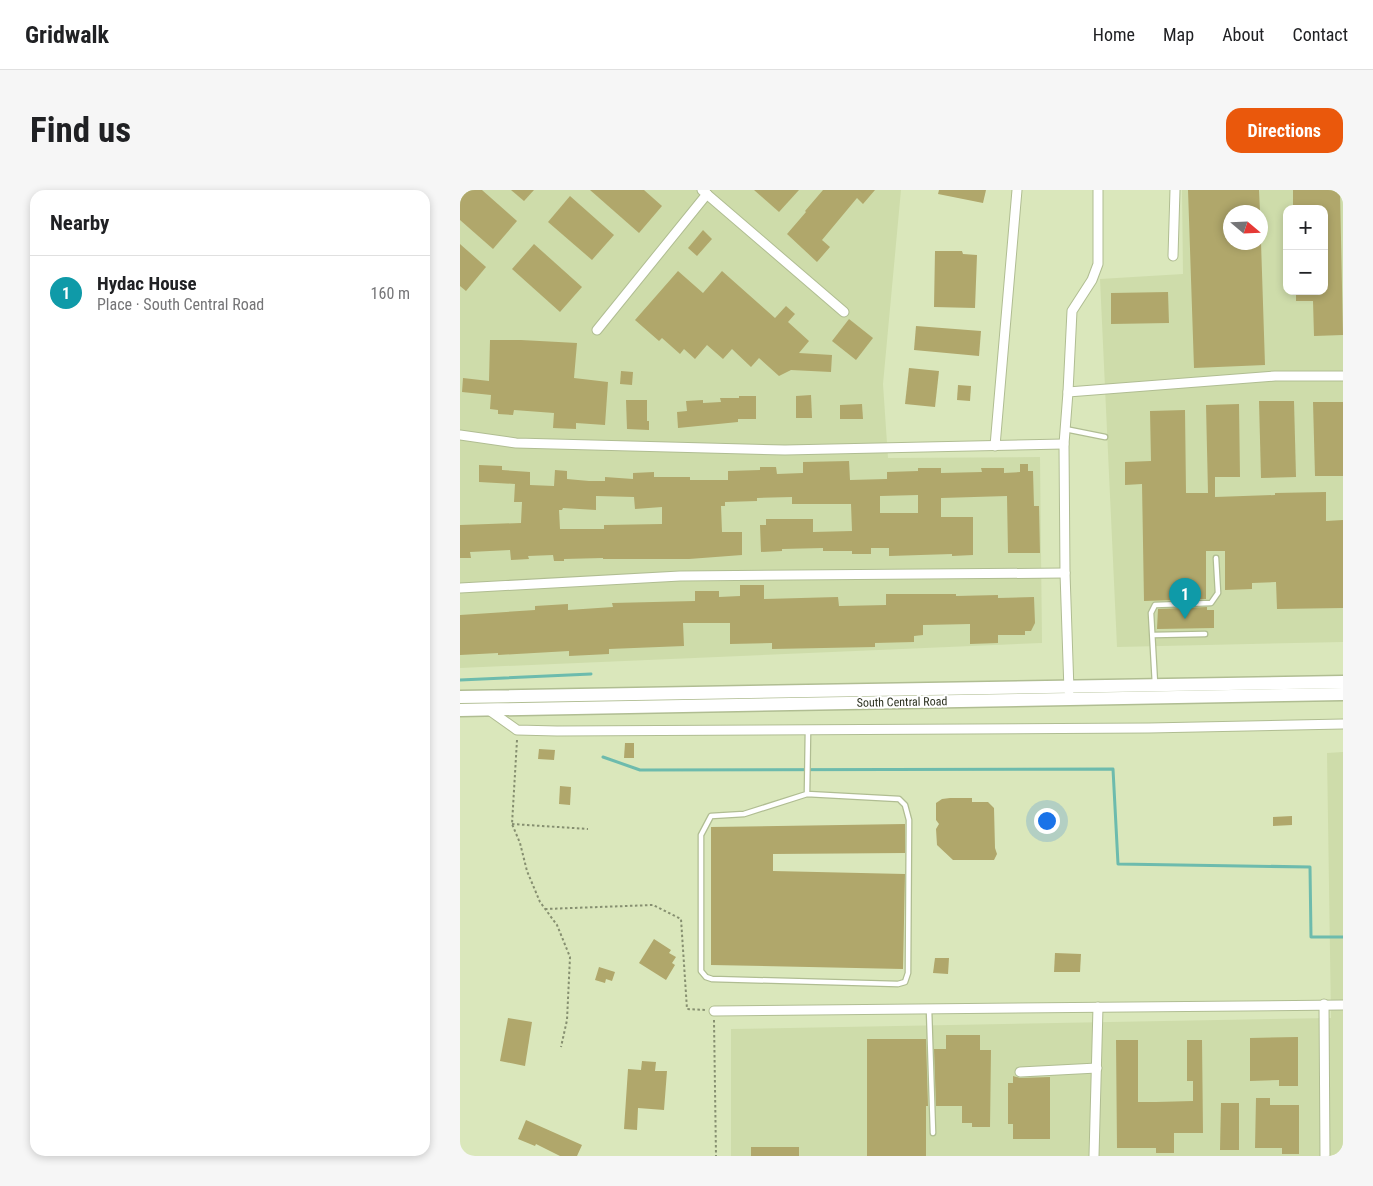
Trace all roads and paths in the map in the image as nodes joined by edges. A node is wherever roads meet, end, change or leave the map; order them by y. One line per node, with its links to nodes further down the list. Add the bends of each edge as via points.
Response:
1 (1017, 190): 14 (street)
2 (1098, 190): 9 (street, via 1098,264 1092,280 1072,310)
3 (1175, 190): 5 (street)
4 (705, 192): 6 (street); 7 (street)
5 (1174, 256)
6 (844, 312)
7 (597, 330)
8 (1343, 376): 9 (street, via 1275,376)
9 (1068, 392): 10 (street)
10 (1065, 429): 12 (lane); 13 (street)
11 (460, 435): 14 (street, via 516,443 785,450)
12 (1105, 438)
13 (1064, 444): 14 (street); 16 (street)
14 (995, 446)
15 (1216, 558): 19 (lane, via 1218,594 1215,600 1211,603 1155,605 1151,613)
16 (1064, 573): 17 (street, via 680,576); 22 (street)
17 (460, 588)
18 (1205, 634): 19 (lane)
19 (1153, 636): 21 (lane)
20 (1343, 682): 21 (main road, South Central Road)
21 (1156, 685): 22 (main road, South Central Road)
22 (1069, 692): 23 (main road, South Central Road); 24 (main road, South Central Road); 26 (main road, South Central Road)
23 (1343, 694)
24 (460, 697)
25 (460, 710): 26 (main road, South Central Road)
26 (489, 710): 28 (street)
27 (1343, 724): 29 (street)
28 (517, 730): 29 (street); 31 (path)
29 (808, 730): 30 (lane)
30 (807, 794): 30 (lane, via 899,799 905,806 909,820 908,973 905,982 712,979 701,972 701,835 705,826 711,816 744,814)
31 (512, 824): 32 (path); 33 (path, via 527,871)
32 (588, 829)
33 (545, 909): 38 (path, via 653,905 681,919 688,1009); 39 (path, via 557,925 570,957 567,1020)
34 (1324, 1004): 35 (street); 36 (street); 45 (street)
35 (1343, 1005)
36 (1098, 1008): 37 (street); 40 (street)
37 (929, 1009): 38 (street); 42 (lane)
38 (714, 1011): 43 (path)
39 (561, 1047)
40 (1098, 1068): 41 (street); 44 (street)
41 (1020, 1072)
42 (933, 1133)
43 (716, 1156)
44 (1094, 1156)
45 (1325, 1156)

